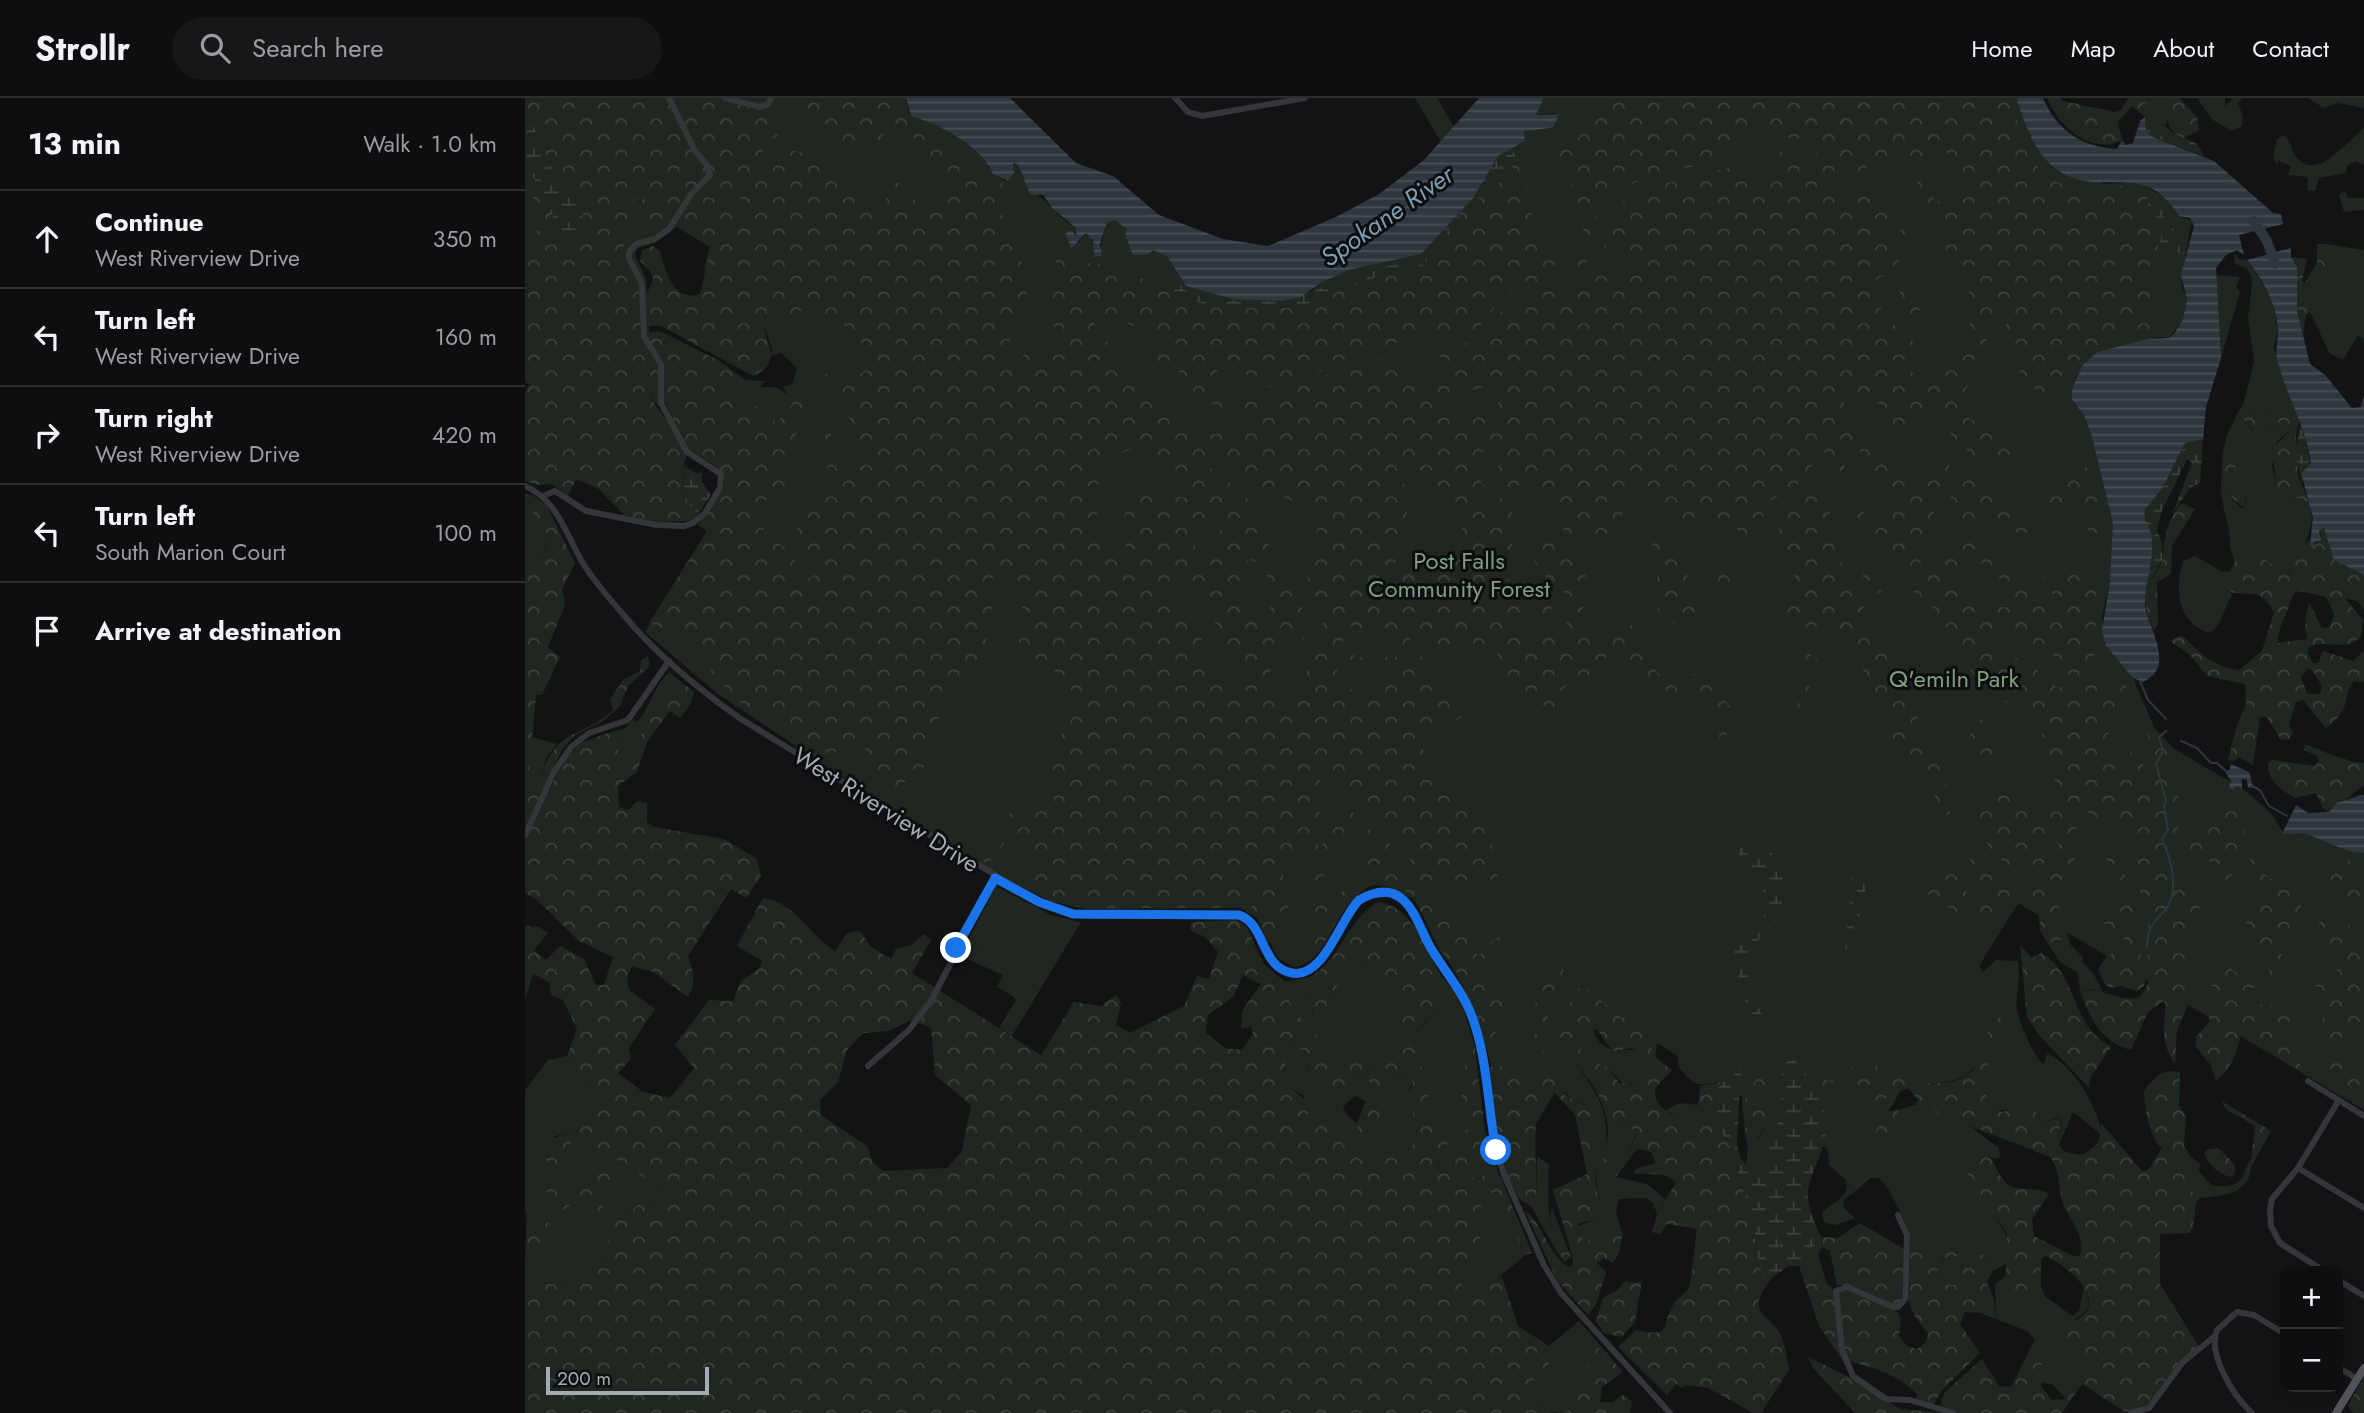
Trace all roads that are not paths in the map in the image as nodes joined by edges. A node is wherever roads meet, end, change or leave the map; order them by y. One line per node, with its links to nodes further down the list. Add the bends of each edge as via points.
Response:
1 (669, 98): 7 (street, via 710,175 669,229 636,244 629,258 642,284 644,337 660,364 661,403 687,452 721,474 720,488 699,519 684,526 586,511 555,491)
2 (725, 98): 3 (street, via 760,107)
3 (771, 98)
4 (1175, 98): 5 (street, via 1188,112 1202,116)
5 (1305, 98)
6 (525, 486): 7 (street, West Riverview Drive)
7 (543, 496): 8 (street, West Riverview Drive, via 601,588)
8 (669, 661): 9 (street, via 628,720 589,733 571,747); 10 (street, West Riverview Drive, via 741,719)
9 (525, 835)
10 (995, 878): 11 (street, via 932,999 909,1030); 26 (street, West Riverview Drive, via 1073,914 1239,915 1252,922 1272,961 1295,973 1307,971 1323,957 1359,900 1390,894 1409,904 1469,1010 1484,1058 1504,1177 1552,1280)
11 (868, 1066)
12 (2308, 1082): 13 (street)
13 (2339, 1100): 14 (street); 15 (street)
14 (2364, 1116)
15 (2298, 1168): 16 (street); 18 (street, via 2273,1199 2271,1226 2280,1243)
16 (2364, 1208)
17 (1898, 1215): 27 (street, via 1907,1235 1905,1299 1893,1307 1847,1287 1836,1291 1842,1350 1853,1376 1886,1399 1910,1400)
18 (2316, 1266)
19 (2343, 1283): 20 (street)
20 (2364, 1296)
21 (2280, 1332): 22 (street, via 2254,1315 2237,1312 2221,1324)
22 (2215, 1336): 28 (street, via 2183,1363 2149,1408); 29 (street, via 2232,1392)
23 (2364, 1368): 25 (main road)
24 (2343, 1370): 25 (street)
25 (2357, 1379): 30 (main road)
26 (1670, 1413)
27 (1952, 1413)
28 (2131, 1413)
29 (2252, 1413)
30 (2336, 1413)

